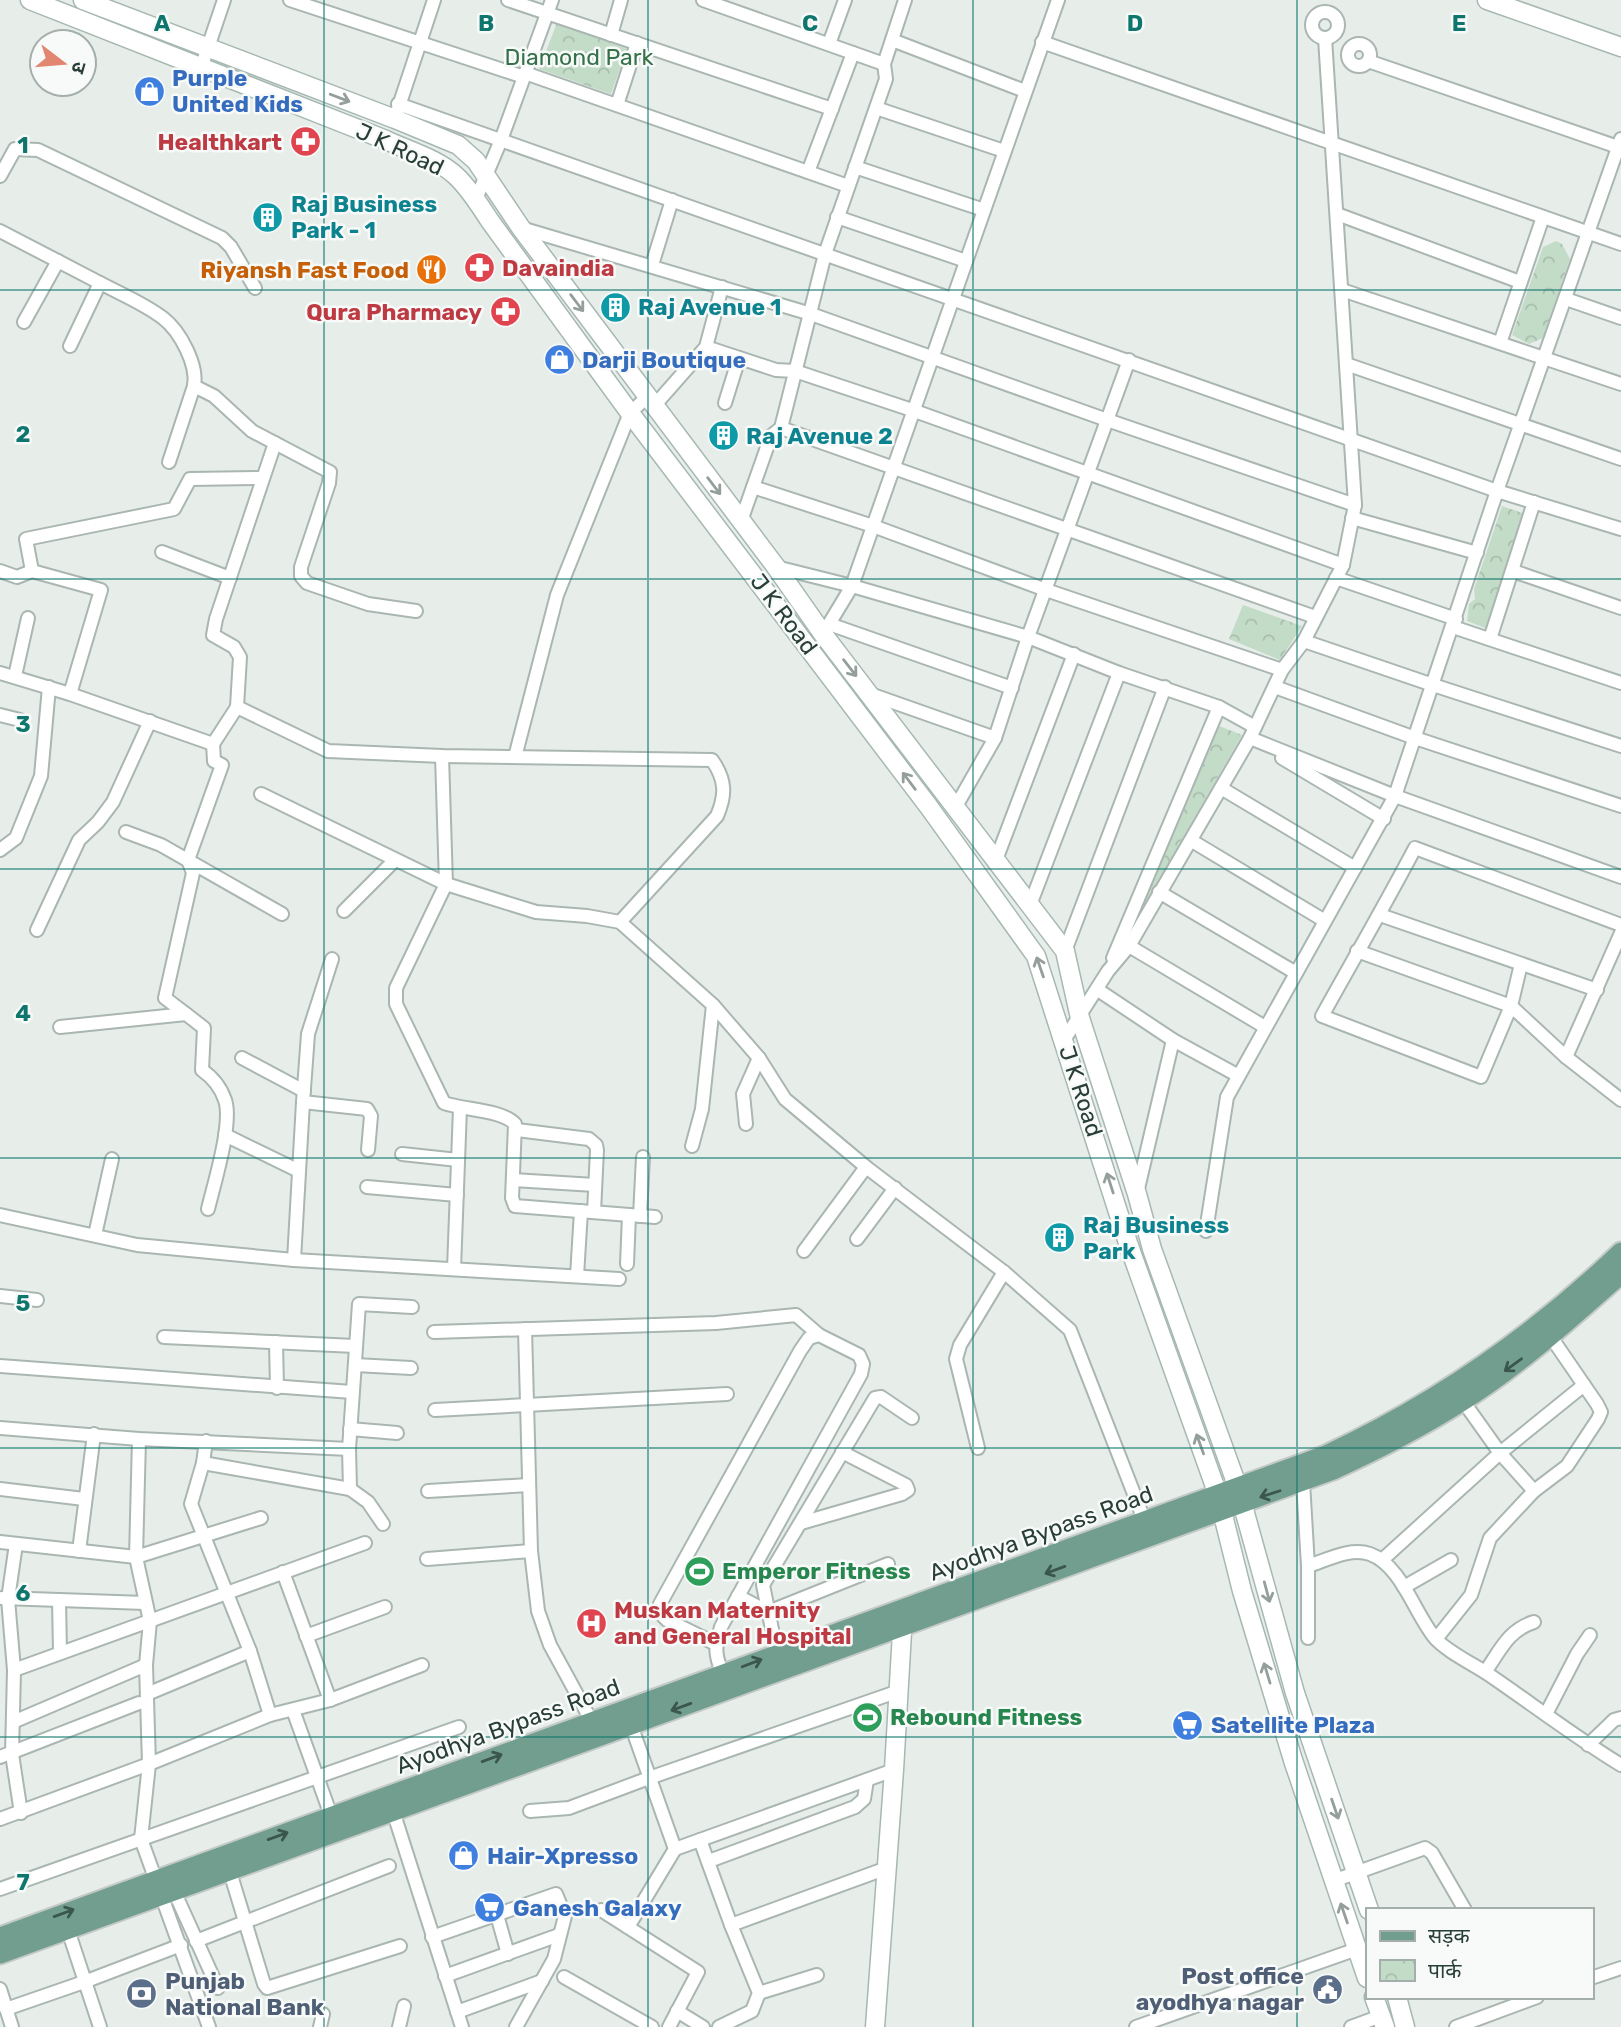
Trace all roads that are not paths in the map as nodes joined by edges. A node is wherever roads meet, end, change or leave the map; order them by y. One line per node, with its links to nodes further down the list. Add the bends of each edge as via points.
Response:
1 (30, 0): 15 (main road, J K Road)
2 (83, 0): 27 (main road, J K Road)
3 (224, 0): 27 (street)
4 (290, 0): 23 (street)
5 (434, 0): 23 (street)
6 (508, 0): 17 (street)
7 (552, 0): 17 (street)
8 (621, 0): 18 (street)
9 (703, 0): 25 (street)
10 (845, 0): 25 (street)
11 (905, 0): 19 (street)
12 (1058, 0): 22 (street)
13 (1487, 0): 26 (main road)
14 (1507, 0): 20 (main road)
15 (60, 5): 30 (main road, J K Road)
16 (1325, 6): 21 (street, via 1338,25)
17 (547, 13): 18 (street); 31 (street)
18 (611, 35): 24 (street)
19 (892, 40): 29 (street); 32 (street)
20 (1621, 40)
21 (1326, 41): 38 (street); 39 (street, via 1350,48 1365,46 1370,53 1368,61)
22 (1042, 42): 32 (street); 38 (street)
23 (420, 43): 31 (street); 36 (street)
24 (637, 43): 33 (street); 35 (street)
25 (829, 44): 28 (street)
26 (1621, 47)
27 (208, 48): 30 (street); 36 (main road, J K Road, one-way to 36)
28 (853, 53): 29 (street); 35 (street)
29 (884, 64): 34 (street, via 886,79)
30 (201, 68): 43 (main road, J K Road, via 386,140)
31 (525, 75): 33 (street); 37 (street)
32 (1025, 91): 41 (street)
33 (617, 105): 44 (street)
34 (876, 108): 41 (street); 42 (street)
35 (832, 109): 44 (street)
36 (397, 111): 37 (street); 40 (main road, J K Road)
37 (501, 140): 46 (street); 49 (street)
38 (1334, 144): 51 (street); 53 (street)
39 (1620, 145): 56 (street)
40 (464, 150): 43 (main road); 46 (main road, J K Road)
41 (1004, 151): 50 (street)
42 (855, 167): 47 (street); 50 (street)
43 (448, 170): 48 (main road, J K Road)
44 (808, 172): 47 (street)
45 (0, 176): 65 (street, via 15,149 38,150 222,238)
46 (487, 177): 48 (street); 54 (main road, J K Road)
47 (848, 186): 52 (street)
48 (476, 199): 86 (main road, J K Road)
49 (672, 200): 58 (street); 61 (street)
50 (984, 210): 60 (street)
51 (1337, 214): 62 (street); 66 (street)
52 (837, 217): 58 (street); 60 (street)
53 (1543, 217): 56 (street); 62 (street)
54 (521, 228): 61 (street); 83 (main road, J K Road, one-way to 83)
55 (0, 231): 59 (street)
56 (1589, 233): 57 (street); 68 (street)
57 (1621, 244)
58 (825, 254): 67 (street); 69 (street)
59 (58, 261): 63 (street); 71 (street)
60 (966, 261): 67 (street)
61 (652, 265): 64 (street)
62 (1520, 282): 72 (street)
63 (100, 283): 73 (street); 82 (street, via 167,321 191,358)
64 (722, 287): 69 (street); 74 (street)
65 (255, 288)
66 (1342, 290): 72 (street); 79 (street)
67 (953, 299): 75 (street); 78 (street)
68 (1566, 299): 70 (street); 77 (street)
69 (811, 314): 75 (street); 80 (street)
70 (1621, 318)
71 (24, 322)
72 (1500, 343): 77 (street)
73 (70, 346)
74 (706, 347): 76 (street); 83 (street)
75 (932, 356): 85 (street); 87 (street)
76 (739, 358): 80 (street); 84 (street)
77 (1544, 358): 81 (street); 88 (street)
78 (1129, 360): 87 (street); 90 (street)
79 (1346, 364): 88 (street); 90 (street)
80 (795, 371): 85 (street); 89 (street)
81 (1621, 384)
82 (194, 386): 91 (street); 93 (street)
83 (651, 401): 86 (street); 101 (main road, J K Road, one-way to 101)
84 (725, 403)
85 (912, 410): 94 (street); 95 (street)
86 (631, 413): 122 (main road, J K Road); 150 (street, via 557,595)
87 (1107, 420): 95 (street); 100 (street)
88 (1522, 426): 92 (street); 98 (street)
89 (781, 428): 94 (street); 97 (street, via 771,436)
90 (1349, 438): 98 (street); 100 (street)
91 (275, 443): 96 (street); 117 (street, via 330,472 301,576 307,583 368,604)
92 (1621, 459)
93 (169, 462)
94 (894, 469): 102 (street); 104 (street)
95 (1088, 474): 104 (street); 107 (street)
96 (262, 478): 110 (street, via 190,478 174,509 26,539); 112 (street)
97 (753, 487): 101 (street); 102 (street)
98 (1497, 491): 99 (street); 106 (street)
99 (1534, 502): 103 (street); 111 (street)
100 (1354, 512): 106 (street); 107 (street)
101 (741, 522): 108 (main road, J K Road)
102 (873, 526): 114 (street); 115 (street)
103 (1621, 529)
104 (1068, 530): 115 (street); 118 (street)
105 (162, 552): 112 (street)
106 (1477, 553): 120 (street)
107 (1343, 565): 113 (street)
108 (776, 566): 114 (street); 121 (main road, J K Road)
109 (0, 571): 110 (street, via 17,577)
110 (32, 571): 137 (street, via 101,590)
111 (1513, 571): 116 (street); 124 (street)
112 (230, 578): 139 (street, via 213,635 240,657)
113 (1336, 578): 118 (street); 120 (street)
114 (852, 586): 121 (street); 123 (street)
115 (1046, 590): 123 (street); 127 (street)
116 (1621, 608)
117 (416, 611)
118 (1315, 617): 125 (street)
119 (28, 618): 130 (street)
120 (1454, 623): 124 (street); 132 (street)
121 (822, 626): 122 (main road); 136 (street); 138 (main road, J K Road, one-way to 138)
122 (797, 631): 191 (main road, J K Road, one-way to 122, via 1036,956)
123 (1028, 637): 126 (street); 136 (street)
124 (1490, 639): 131 (street)
125 (1304, 641): 127 (street); 132 (street)
126 (1074, 654): 129 (street); 162 (street)
127 (1282, 670): 135 (street)
128 (0, 673): 130 (street)
129 (1119, 673): 134 (street); 167 (street)
130 (15, 676): 133 (street)
131 (1621, 683)
132 (1433, 685): 146 (street); 148 (street)
133 (49, 687): 137 (street); 159 (street, via 41,776 16,838)
134 (1165, 687): 140 (street); 177 (street)
135 (1275, 687): 144 (street); 146 (street)
136 (1012, 688): 145 (street)
137 (70, 694): 143 (street)
138 (870, 694): 145 (street); 155 (main road, J K Road)
139 (237, 707): 147 (street); 149 (street, via 328,751)
140 (1219, 707): 144 (street); 181 (street)
141 (0, 715): 142 (street)
142 (20, 720)
143 (150, 721): 147 (street); 174 (street, via 113,803 79,841)
144 (1252, 733): 151 (street); 153 (street); 156 (street)
145 (995, 738): 155 (street)
146 (1415, 738): 153 (street); 154 (street)
147 (213, 744): 160 (street, via 214,761 222,765)
148 (1621, 746)
149 (442, 756): 150 (street); 165 (street)
150 (515, 757): 172 (street, via 712,760 719,770 724,798 716,816)
151 (1221, 788): 158 (street); 163 (street)
152 (261, 794): 161 (street)
153 (1395, 796): 156 (street); 164 (street)
154 (1621, 806)
155 (955, 808): 162 (main road, J K Road)
156 (1384, 819): 163 (street)
157 (126, 832): 160 (street)
158 (1192, 841): 166 (street); 171 (street)
159 (0, 850)
160 (188, 860): 169 (street); 187 (street, via 193,873 166,998)
161 (395, 860): 165 (street); 168 (street)
162 (996, 860): 167 (main road, J K Road)
163 (1355, 868): 171 (street)
164 (1621, 877)
165 (446, 884): 172 (street, via 536,912); 201 (street, via 395,996 440,1097)
166 (1159, 892): 176 (street); 182 (street)
167 (1030, 905): 177 (main road, J K Road)
168 (344, 911)
169 (282, 914)
170 (1380, 915): 173 (street, via 1415,848); 178 (street); 180 (street)
171 (1325, 921): 182 (street)
172 (620, 922): 185 (street)
173 (1621, 925)
174 (37, 930)
175 (1621, 933): 183 (street)
176 (1129, 946): 181 (street); 190 (street)
177 (1065, 951): 188 (main road, J K Road)
178 (1357, 951): 186 (street); 186 (street, via 1322,1016 1481,1077)
179 (332, 959): 199 (street, via 308,1034)
180 (1521, 964): 183 (street); 186 (street)
181 (1108, 971): 184 (street)
182 (1296, 973): 190 (street)
183 (1597, 989): 193 (street)
184 (1097, 990): 188 (street); 192 (street)
185 (713, 1005): 195 (street); 205 (street, via 702,1109)
186 (1510, 1006): 193 (street)
187 (186, 1014): 189 (street); 204 (street, via 204,1028 202,1070 226,1101)
188 (1080, 1018): 191 (street); 197 (main road, J K Road)
189 (60, 1027)
190 (1265, 1027): 196 (street)
191 (1065, 1040): 198 (main road, J K Road)
192 (1174, 1040): 196 (street); 217 (street)
193 (1566, 1057): 200 (street)
194 (242, 1058): 199 (street)
195 (759, 1058): 202 (street, via 743,1094); 211 (street, via 785,1099)
196 (1237, 1075): 224 (street, via 1227,1097)
197 (1099, 1077): 198 (main road); 217 (main road, J K Road)
198 (1079, 1085): 276 (main road, J K Road, one-way to 198, via 1128,1243)
199 (303, 1097): 206 (street, via 367,1109 371,1116); 212 (street)
200 (1621, 1100)
201 (460, 1108): 203 (street, via 506,1117); 210 (street)
202 (746, 1124)
203 (517, 1130): 213 (street); 214 (street, via 593,1142 597,1150)
204 (225, 1135): 212 (street); 219 (street)
205 (692, 1146)
206 (368, 1150)
207 (402, 1154): 210 (street)
208 (643, 1157): 222 (street)
209 (113, 1159): 225 (street)
210 (458, 1160): 218 (street)
211 (866, 1167): 216 (street); 227 (street)
212 (299, 1171): 229 (street)
213 (513, 1180): 214 (street); 220 (street, via 515,1206)
214 (595, 1185): 220 (street)
215 (367, 1187): 218 (street)
216 (895, 1188): 226 (street); 232 (street)
217 (1137, 1194): 274 (main road, J K Road, via 1152,1249)
218 (457, 1195): 231 (street)
219 (208, 1209)
220 (588, 1212): 222 (street); 234 (street)
221 (0, 1215): 225 (street)
222 (634, 1215): 223 (street); 230 (street)
223 (655, 1217)
224 (1206, 1231)
225 (95, 1235): 229 (street, via 137,1245)
226 (857, 1239)
227 (804, 1251)
228 (1621, 1252): 274 (main road, Ayodhya Bypass Road, via 1521,1338 1422,1406)
229 (294, 1259): 231 (street)
230 (627, 1264)
231 (454, 1269): 234 (street)
232 (1004, 1272): 263 (street, via 956,1359); 278 (street, via 1070,1330)
233 (1621, 1273): 242 (main road, Ayodhya Bypass Road)
234 (577, 1276): 235 (street)
235 (619, 1279)
236 (0, 1296): 237 (street)
237 (37, 1300)
238 (412, 1307): 245 (street, via 359,1304)
239 (525, 1329): 240 (street); 241 (street, via 716,1323 796,1315); 254 (street)
240 (434, 1332)
241 (819, 1335): 296 (street, via 859,1355 861,1374); 309 (street, via 809,1338 800,1351 660,1604 660,1613 667,1620)
242 (1551, 1337): 249 (street); 253 (main road, Ayodhya Bypass Road, one-way to 253)
243 (163, 1338): 244 (street)
244 (276, 1342): 245 (street); 250 (street)
245 (355, 1346): 246 (street)
246 (355, 1365): 248 (street); 251 (street)
247 (0, 1366): 250 (street)
248 (411, 1368)
249 (1584, 1385): 266 (street); 273 (street, via 1601,1412 1598,1419 1567,1466)
250 (276, 1388): 251 (street)
251 (352, 1392): 258 (street)
252 (727, 1394): 254 (street)
253 (1463, 1401): 266 (street); 268 (main road, Ayodhya Bypass Road, via 1382,1447)
254 (526, 1405): 255 (street); 269 (street)
255 (435, 1410)
256 (912, 1419): 265 (street, via 881,1396 875,1398)
257 (0, 1428): 260 (street)
258 (350, 1429): 259 (street); 264 (street)
259 (397, 1433)
260 (94, 1434): 261 (street); 275 (street)
261 (139, 1439): 262 (street); 287 (street)
262 (206, 1441): 264 (street); 267 (street)
263 (978, 1448)
264 (349, 1449): 271 (street)
265 (842, 1452): 279 (street); 279 (street, via 908,1490)
266 (1500, 1453): 273 (street); 289 (street)
267 (204, 1463): 271 (street); 281 (street, via 191,1504)
268 (1303, 1482): 274 (main road, Ayodhya Bypass Road, one-way to 274); 292 (street)
269 (529, 1485): 272 (street); 286 (street)
270 (0, 1489): 275 (street)
271 (350, 1489): 280 (street, via 368,1502)
272 (428, 1491)
273 (1534, 1491): 308 (street, via 1490,1538 1471,1595)
274 (1241, 1495): 276 (main road, Ayodhya Bypass Road); 349 (main road, J K Road, one-way to 349, via 1295,1693)
275 (84, 1500): 285 (street)
276 (1220, 1502): 278 (main road, Ayodhya Bypass Road); 302 (main road, Ayodhya Bypass Road, one-way to 302); 350 (main road, J K Road, one-way to 276, via 1246,1604)
277 (261, 1518): 281 (street)
278 (1145, 1522): 302 (main road, Ayodhya Bypass Road)
279 (802, 1523): 301 (street, via 763,1585)
280 (383, 1524)
281 (203, 1536): 287 (street); 295 (street)
282 (0, 1542): 284 (street)
283 (365, 1543): 293 (street)
284 (16, 1544): 285 (street); 297 (street)
285 (79, 1551): 287 (street)
286 (531, 1551): 288 (street); 325 (street, via 538,1611 550,1645)
287 (136, 1557): 299 (street)
288 (427, 1559)
289 (1382, 1560): 292 (street, via 1354,1552); 294 (street)
290 (1451, 1560): 294 (street)
291 (888, 1564): 301 (street)
292 (1308, 1566): 307 (street)
293 (284, 1572): 295 (street); 306 (street)
294 (1404, 1587): 308 (street)
295 (227, 1593): 303 (street); 310 (street)
296 (738, 1596): 301 (street); 309 (street)
297 (4, 1598): 298 (street); 315 (street)
298 (59, 1600): 299 (street); 311 (street)
299 (145, 1604): 303 (street)
300 (385, 1607): 306 (street)
301 (768, 1612): 312 (street)
302 (903, 1618): 312 (main road, Ayodhya Bypass Road); 318 (main road); 327 (main road, Ayodhya Bypass Road, one-way to 327)
303 (150, 1621): 311 (street); 313 (street)
304 (1534, 1622): 316 (street, via 1511,1634)
305 (1590, 1635): 322 (street)
306 (306, 1636): 320 (street)
307 (1308, 1638)
308 (1436, 1639): 316 (street)
309 (716, 1644): 317 (street)
310 (250, 1651): 319 (street); 323 (street)
311 (60, 1653): 315 (street)
312 (777, 1654): 317 (main road, Ayodhya Bypass Road, one-way to 312)
313 (146, 1665): 319 (street); 326 (street)
314 (422, 1665): 320 (street)
315 (14, 1670): 326 (street)
316 (1485, 1672): 322 (street)
317 (723, 1674): 325 (main road, Ayodhya Bypass Road)
318 (899, 1691): 333 (main road); 335 (street)
319 (143, 1699): 330 (street); 331 (street)
320 (330, 1700): 321 (street)
321 (293, 1710): 323 (street); 334 (street)
322 (1546, 1714): 329 (street)
323 (270, 1715): 331 (street)
324 (1621, 1718): 329 (street)
325 (592, 1722): 341 (main road, Ayodhya Bypass Road, one-way to 325)
326 (13, 1723): 330 (street)
327 (631, 1725): 335 (street); 337 (main road, Ayodhya Bypass Road)
328 (458, 1727): 334 (street)
329 (1588, 1745): 332 (street)
330 (6, 1755): 339 (street)
331 (149, 1763): 339 (street); 342 (street)
332 (1621, 1765)
333 (894, 1770): 336 (street); 347 (main road)
334 (316, 1777): 341 (street); 342 (street)
335 (649, 1778): 338 (street, via 569,1808); 344 (street)
336 (867, 1780): 343 (street); 345 (street, via 864,1799 855,1807)
337 (393, 1811): 341 (main road, Ayodhya Bypass Road); 363 (street)
338 (530, 1811)
339 (21, 1813): 340 (street)
340 (0, 1819)
341 (334, 1824): 348 (main road, Ayodhya Bypass Road); 352 (main road, Ayodhya Bypass Road, one-way to 341)
342 (141, 1839): 351 (street); 352 (street)
343 (700, 1840): 344 (street); 345 (street)
344 (675, 1849): 359 (street)
345 (709, 1861): 358 (street)
346 (389, 1866): 357 (street)
347 (887, 1868): 358 (street); 399 (main road)
348 (230, 1872): 352 (main road, Ayodhya Bypass Road); 357 (street)
349 (1357, 1873): 350 (street); 353 (main road, J K Road); 354 (street, via 1421,1848 1429,1850)
350 (1333, 1881): 367 (main road, J K Road, one-way to 350)
351 (0, 1889)
352 (165, 1889): 360 (main road, Ayodhya Bypass Road); 362 (main road, Ayodhya Bypass Road, one-way to 352); 364 (street); 365 (street)
353 (1368, 1908)
354 (1464, 1908)
355 (601, 1910): 359 (street)
356 (497, 1915): 361 (street, via 556,1895 565,1916); 363 (street); 369 (street)
357 (244, 1921): 364 (street); 366 (street, via 267,1988)
358 (731, 1926): 380 (street)
359 (628, 1927): 386 (street, via 698,1972)
360 (68, 1930): 368 (main road, Ayodhya Bypass Road); 377 (street)
361 (559, 1935): 369 (street); 376 (street, via 554,1959)
362 (0, 1937)
363 (432, 1937): 373 (street)
364 (196, 1941): 378 (street)
365 (181, 1945): 377 (street); 391 (street)
366 (400, 1946)
367 (1357, 1949): 372 (main road, J K Road); 400 (street)
368 (0, 1954)
369 (508, 1954): 373 (street)
370 (1621, 1968): 375 (street)
371 (817, 1975): 380 (street)
372 (1366, 1975)
373 (445, 1976): 387 (street)
374 (564, 1977): 395 (street)
375 (1593, 1977)
376 (542, 1981): 387 (street); 394 (street)
377 (84, 1982): 385 (street); 390 (street)
378 (218, 1988)
379 (0, 1989): 385 (street)
380 (759, 1993): 398 (street, via 752,2011)
381 (1375, 1999): 388 (main road)
382 (1398, 1999): 402 (main road)
383 (1517, 2001): 403 (street)
384 (404, 2006): 392 (street)
385 (6, 2009): 389 (street)
386 (677, 2011): 396 (street); 397 (street)
387 (457, 2012): 393 (street)
388 (1383, 2022): 401 (street)
389 (12, 2027)
390 (100, 2027)
391 (209, 2027)
392 (399, 2027)
393 (462, 2027)
394 (516, 2027)
395 (652, 2027)
396 (669, 2027)
397 (703, 2027)
398 (719, 2027)
399 (874, 2027)
400 (1136, 2027)
401 (1351, 2027)
402 (1405, 2027)
403 (1456, 2027)

